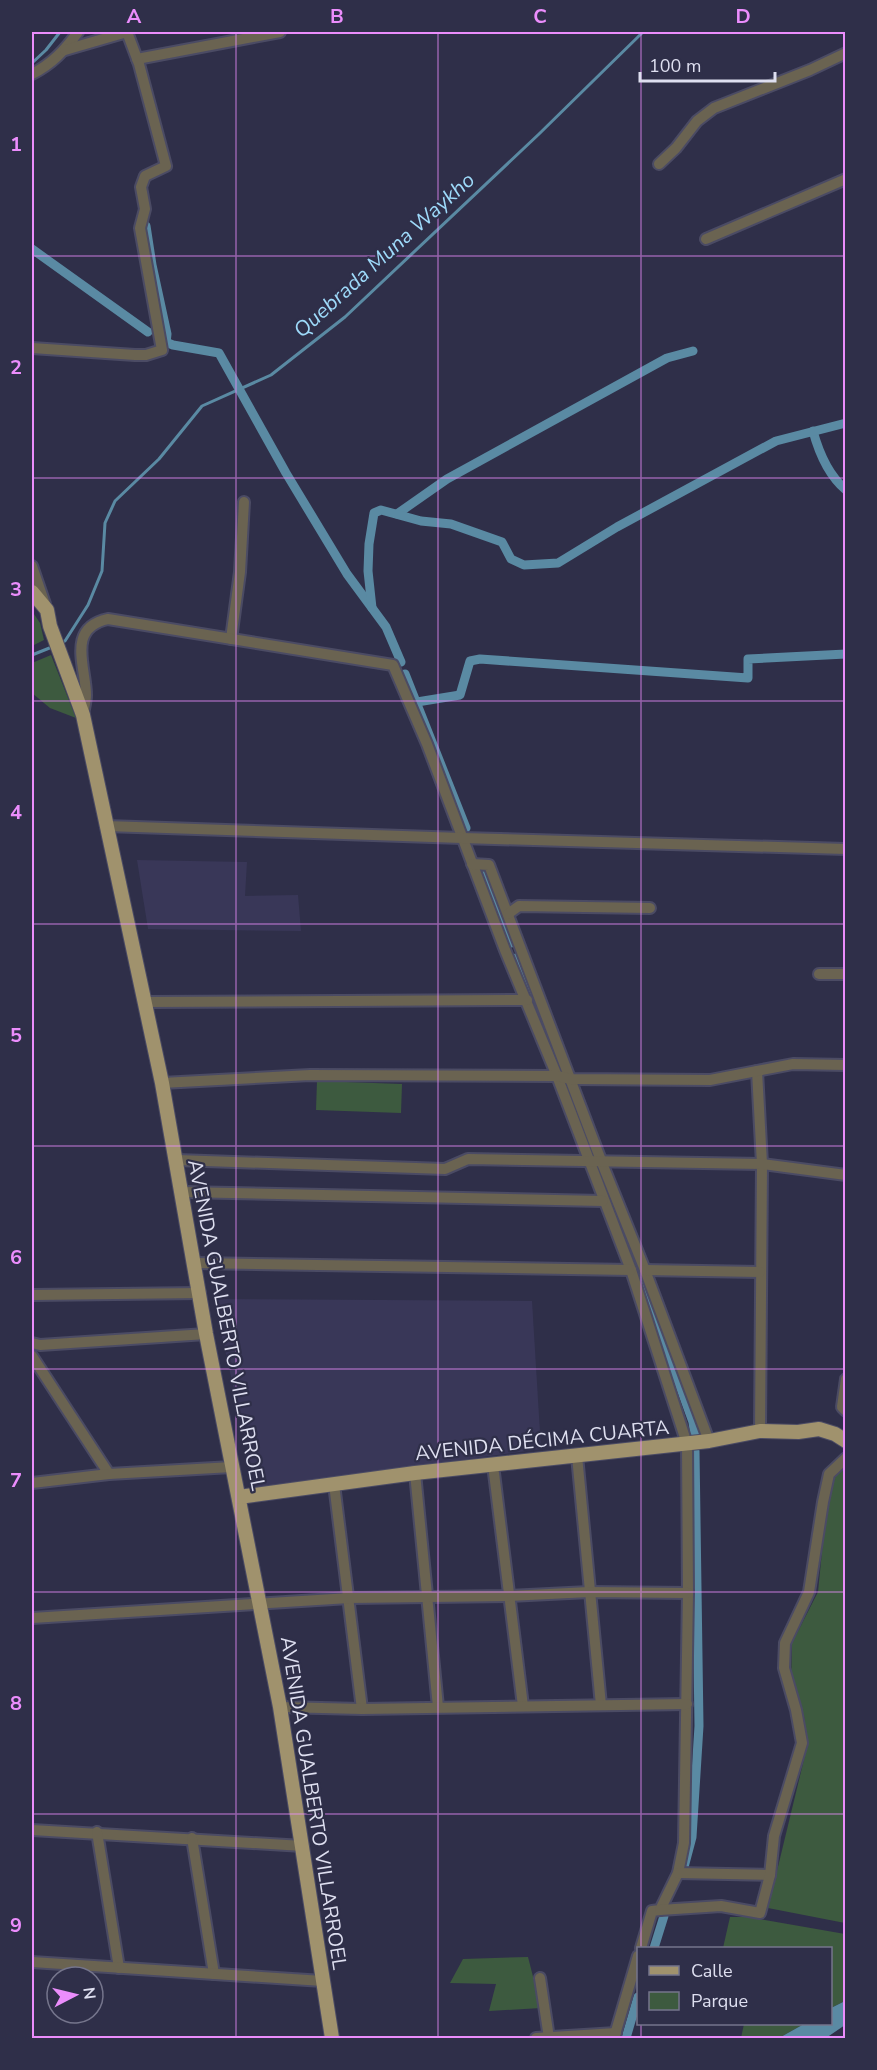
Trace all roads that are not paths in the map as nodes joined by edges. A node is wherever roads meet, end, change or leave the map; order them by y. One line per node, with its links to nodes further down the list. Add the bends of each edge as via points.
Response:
1 (78, 32): 3 (street)
2 (280, 32): 5 (street)
3 (65, 50): 5 (street, via 127,32); 6 (street)
4 (846, 53): 7 (street, via 714,108 697,121)
5 (137, 59): 10 (street, via 166,166 145,176 141,187 146,208 140,228 162,350 135,355)
6 (32, 74)
7 (659, 164)
8 (846, 179): 9 (street)
9 (706, 239)
10 (32, 348)
11 (244, 502): 15 (street)
12 (32, 566): 14 (street)
13 (32, 592): 14 (main road)
14 (47, 610): 16 (main road, AVENIDA GUALBERTO VILLARROEL)
15 (231, 639): 16 (street, via 108,619 99,621 84,634 82,643 86,696); 18 (street, via 393,665)
16 (83, 714): 17 (main road, AVENIDA GUALBERTO VILLARROEL)
17 (106, 826): 18 (street); 26 (main road, AVENIDA GUALBERTO VILLARROEL)
18 (462, 838): 19 (street); 20 (street)
19 (846, 849)
20 (472, 864): 22 (street, via 489,865); 25 (street)
21 (650, 908): 22 (street, via 519,906)
22 (508, 914): 30 (street)
23 (819, 974): 24 (street)
24 (846, 974)
25 (527, 1000): 26 (street); 29 (street)
26 (144, 1002): 31 (main road, AVENIDA GUALBERTO VILLARROEL)
27 (846, 1065): 28 (street, via 793,1064)
28 (757, 1071): 30 (street, via 710,1080); 35 (street)
29 (557, 1076): 30 (street); 31 (street, via 310,1075); 33 (street)
30 (571, 1079): 34 (street)
31 (162, 1083): 32 (main road, AVENIDA GUALBERTO VILLARROEL)
32 (177, 1160): 33 (street, via 445,1169 468,1159); 37 (main road, AVENIDA GUALBERTO VILLARROEL)
33 (589, 1162): 34 (street); 38 (street)
34 (602, 1163): 35 (street); 41 (street)
35 (762, 1164): 36 (street); 42 (street)
36 (846, 1175)
37 (182, 1192): 38 (street); 39 (main road, AVENIDA GUALBERTO VILLARROEL)
38 (603, 1201): 40 (street)
39 (195, 1263): 40 (street); 43 (main road, AVENIDA GUALBERTO VILLARROEL)
40 (631, 1270): 53 (street)
41 (645, 1270): 42 (street); 51 (street)
42 (760, 1272): 50 (street)
43 (200, 1293): 44 (street); 45 (main road, AVENIDA GUALBERTO VILLARROEL)
44 (32, 1295)
45 (206, 1334): 46 (street); 57 (main road, AVENIDA GUALBERTO VILLARROEL)
46 (32, 1343)
47 (32, 1356): 59 (street)
48 (846, 1379): 49 (street, via 842,1407)
49 (846, 1412)
50 (760, 1431): 51 (main road, AVENIDA DÉCIMA CUARTA); 52 (main road, AVENIDA DÉCIMA CUARTA, via 819,1429)
51 (709, 1441): 53 (main road, AVENIDA DÉCIMA CUARTA)
52 (846, 1441)
53 (687, 1444): 54 (main road, AVENIDA DÉCIMA CUARTA); 64 (street)
54 (577, 1456): 56 (main road, AVENIDA DÉCIMA CUARTA); 63 (street)
55 (846, 1458): 81 (street, via 829,1474 809,1592 785,1642 784,1668 802,1743 774,1836)
56 (493, 1465): 58 (main road, AVENIDA DÉCIMA CUARTA); 65 (street)
57 (232, 1467): 59 (street); 62 (main road, AVENIDA GUALBERTO VILLARROEL)
58 (415, 1473): 61 (main road, AVENIDA DÉCIMA CUARTA); 67 (street)
59 (109, 1474): 60 (street)
60 (32, 1483)
61 (334, 1484): 62 (main road, AVENIDA DÉCIMA CUARTA); 66 (street)
62 (239, 1497): 68 (main road, AVENIDA GUALBERTO VILLARROEL)
63 (589, 1592): 64 (street); 65 (street); 71 (street)
64 (688, 1593): 70 (street)
65 (509, 1596): 67 (street); 72 (street)
66 (349, 1598): 67 (street); 68 (street); 75 (street)
67 (427, 1598): 74 (street)
68 (261, 1603): 69 (street); 73 (main road, AVENIDA GUALBERTO VILLARROEL)
69 (32, 1618)
70 (687, 1704): 71 (street); 80 (street, via 684,1843)
71 (602, 1705): 72 (street)
72 (523, 1706): 74 (street)
73 (280, 1707): 75 (street); 79 (main road, AVENIDA GUALBERTO VILLARROEL)
74 (438, 1707): 75 (street)
75 (362, 1708)
76 (32, 1830): 77 (street)
77 (96, 1832): 78 (street); 86 (street)
78 (192, 1838): 79 (street); 87 (street)
79 (303, 1845): 89 (main road, AVENIDA GUALBERTO VILLARROEL)
80 (678, 1873): 81 (street); 82 (street)
81 (770, 1875): 82 (street, via 760,1913 721,1906)
82 (660, 1910): 83 (street, via 652,1911)
83 (641, 1947)
84 (32, 1962): 86 (street)
85 (637, 1963): 90 (street)
86 (119, 1968): 87 (street)
87 (214, 1974): 89 (street)
88 (540, 1978): 93 (street)
89 (323, 1980): 91 (main road, AVENIDA GUALBERTO VILLARROEL)
90 (615, 2036): 93 (street)
91 (332, 2038)
92 (536, 2038): 93 (street)
93 (549, 2038)

